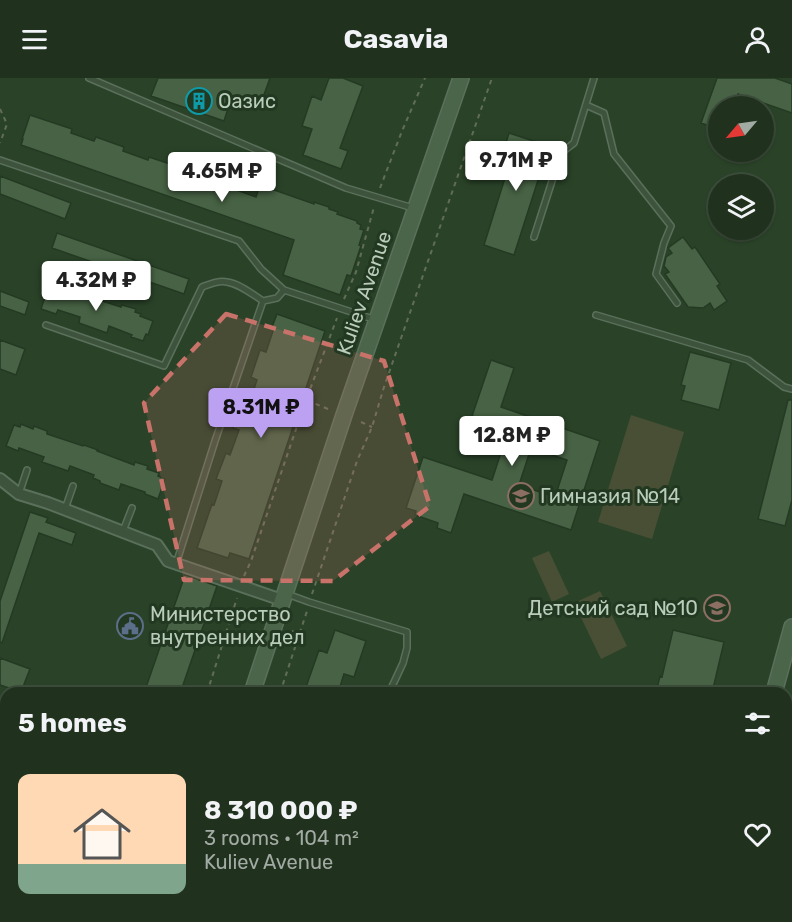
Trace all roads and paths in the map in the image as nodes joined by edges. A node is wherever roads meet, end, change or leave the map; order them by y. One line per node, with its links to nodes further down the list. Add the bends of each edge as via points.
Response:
1 (89, 78): 14 (lane, via 346,188)
2 (425, 78): 6 (path)
3 (461, 78): 15 (main road, Kuliev Avenue)
4 (492, 78): 11 (path)
5 (594, 78): 8 (lane)
6 (415, 101): 7 (path); 14 (path)
7 (421, 104)
8 (586, 105): 16 (lane, via 574,143 561,153); 19 (lane, via 604,113 614,154 671,226 656,274)
9 (0, 109): 12 (path, via 7,124)
10 (467, 127): 11 (path)
11 (473, 129): 28 (path)
12 (0, 143)
13 (0, 160): 17 (lane, via 239,242)
14 (377, 197): 15 (lane); 20 (path, via 356,272)
15 (416, 209): 22 (main road, Kuliev Avenue)
16 (534, 237)
17 (284, 290): 18 (lane, via 277,298); 20 (lane)
18 (263, 301): 23 (lane, via 226,281 202,287 164,366); 36 (lane)
19 (677, 303)
20 (340, 309): 22 (lane); 25 (path)
21 (596, 315): 24 (lane, via 748,360)
22 (377, 320): 39 (main road, Kuliev Avenue)
23 (46, 325)
24 (792, 389)
25 (306, 400): 26 (path); 37 (path)
26 (328, 409)
27 (361, 422): 28 (path)
28 (372, 427): 40 (path)
29 (27, 470): 32 (lane)
30 (0, 479): 32 (street)
31 (73, 486): 34 (lane)
32 (19, 494): 34 (street)
33 (132, 508): 35 (lane)
34 (64, 509): 35 (street)
35 (123, 531): 36 (street, via 157,544 168,561)
36 (176, 564): 39 (street)
37 (242, 581)
38 (238, 592): 41 (path)
39 (283, 596): 40 (lane); 47 (main road, Kuliev Avenue)
40 (309, 602): 45 (path); 49 (lane, via 407,632 403,663)
41 (234, 609): 42 (path); 46 (path)
42 (252, 616)
43 (792, 627): 50 (main road)
44 (292, 631): 45 (path)
45 (299, 634): 48 (path)
46 (209, 687)
47 (254, 687)
48 (282, 687)
49 (392, 687)
50 (776, 687)

